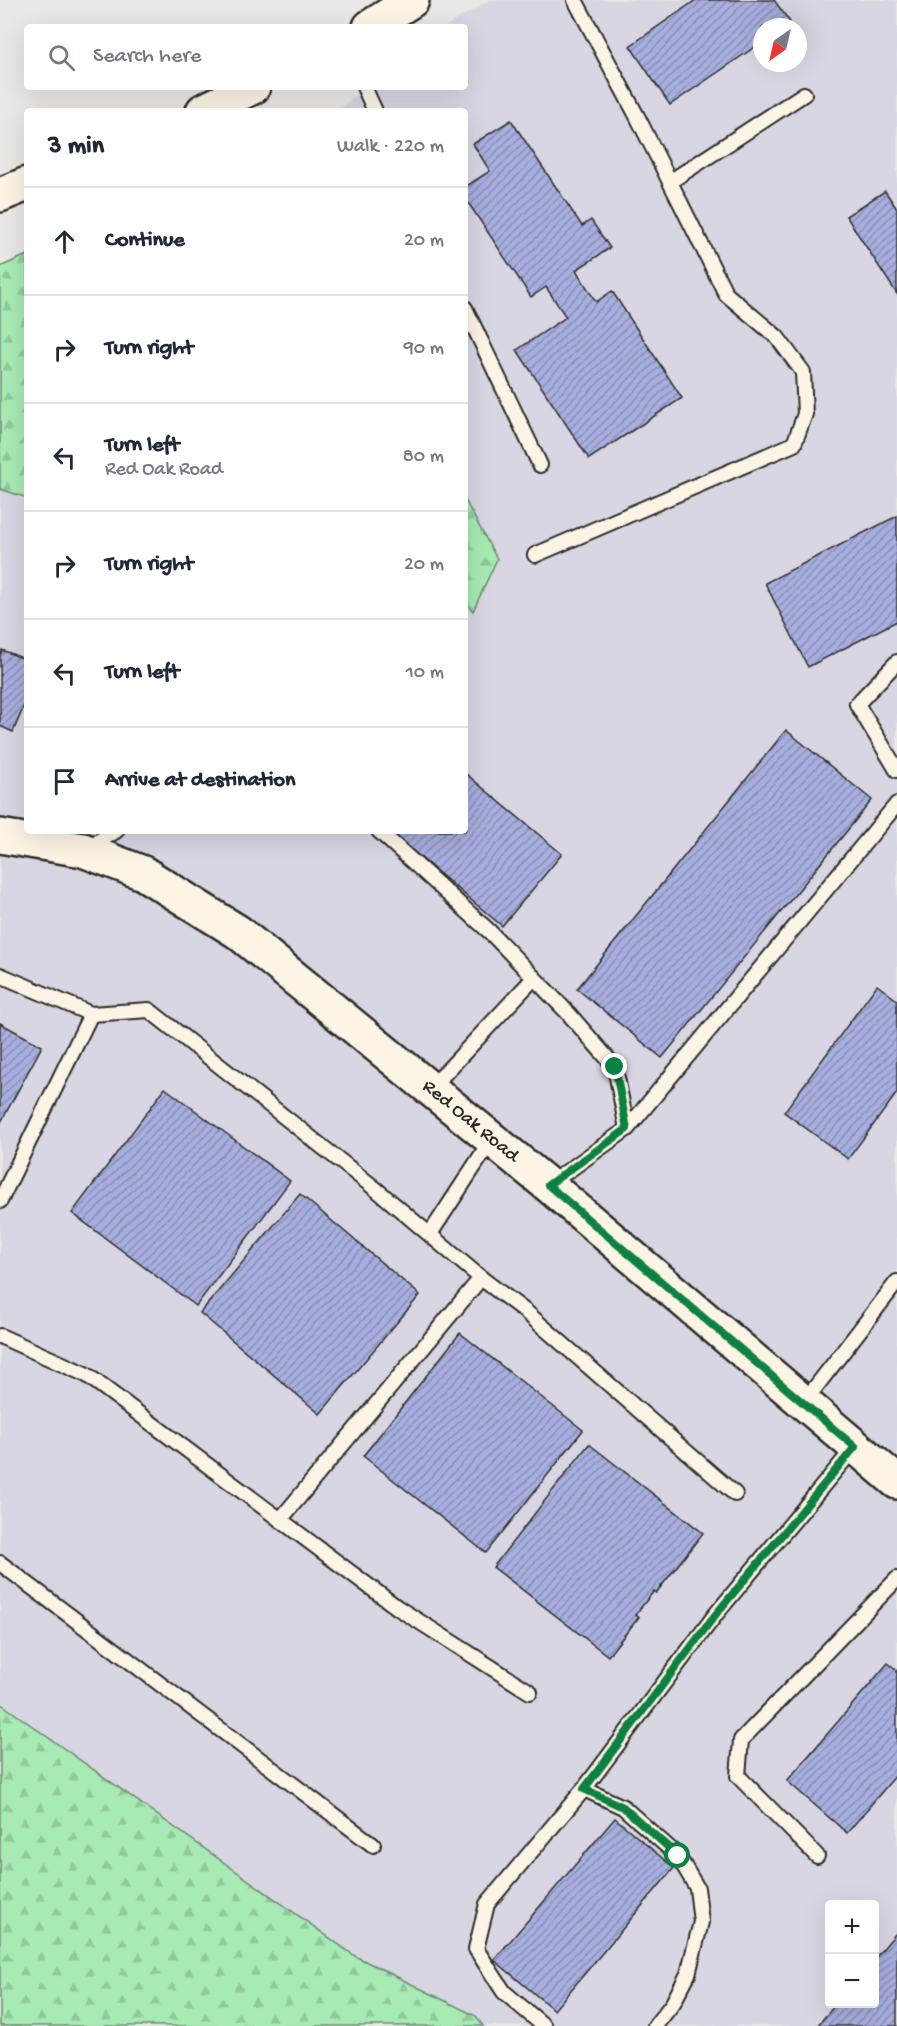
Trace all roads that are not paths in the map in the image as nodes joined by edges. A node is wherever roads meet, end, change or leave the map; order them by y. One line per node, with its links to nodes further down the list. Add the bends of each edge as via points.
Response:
1 (412, 0): 3 (street)
2 (581, 2): 9 (lane)
3 (375, 24)
4 (247, 90): 7 (street)
5 (365, 90): 8 (lane)
6 (804, 94): 9 (lane)
7 (210, 108)
8 (374, 108)
9 (671, 181): 14 (lane, via 726,294 777,337 803,372 805,414 794,444)
10 (24, 185): 11 (street)
11 (0, 195)
12 (468, 314): 13 (lane)
13 (540, 465)
14 (535, 555)
15 (897, 662): 16 (lane, via 857,704)
16 (897, 770)
17 (897, 804): 26 (lane)
18 (111, 834): 21 (lane)
19 (382, 834): 23 (lane, via 490,932)
20 (0, 836): 21 (street, Red Oak Road)
21 (83, 850): 25 (street, Red Oak Road, via 143,873 238,932)
22 (0, 975): 24 (lane)
23 (534, 978): 25 (lane); 26 (lane, via 615,1067)
24 (92, 1014): 29 (lane); 30 (lane, via 148,1010)
25 (430, 1089): 27 (street, Red Oak Road)
26 (627, 1129): 28 (lane)
27 (492, 1139): 28 (street, Red Oak Road); 30 (lane)
28 (548, 1185): 34 (street, Red Oak Road)
29 (0, 1201)
30 (430, 1234): 31 (lane)
31 (482, 1278): 37 (lane); 38 (lane)
32 (897, 1282): 34 (lane)
33 (0, 1336): 38 (lane, via 87,1375)
34 (804, 1402): 35 (street, Red Oak Road)
35 (855, 1447): 36 (street, Red Oak Road); 42 (lane, via 716,1614)
36 (897, 1482)
37 (735, 1494)
38 (280, 1520): 41 (lane, via 398,1608)
39 (0, 1563): 43 (lane)
40 (897, 1579): 44 (lane, via 741,1740 738,1776)
41 (530, 1692)
42 (584, 1789): 45 (lane, via 487,1904 476,1949 504,1992); 46 (lane, via 623,1807 678,1856 697,1888 701,1922 688,1974)
43 (373, 1845)
44 (817, 1856)
45 (544, 2026)
46 (655, 2026)

